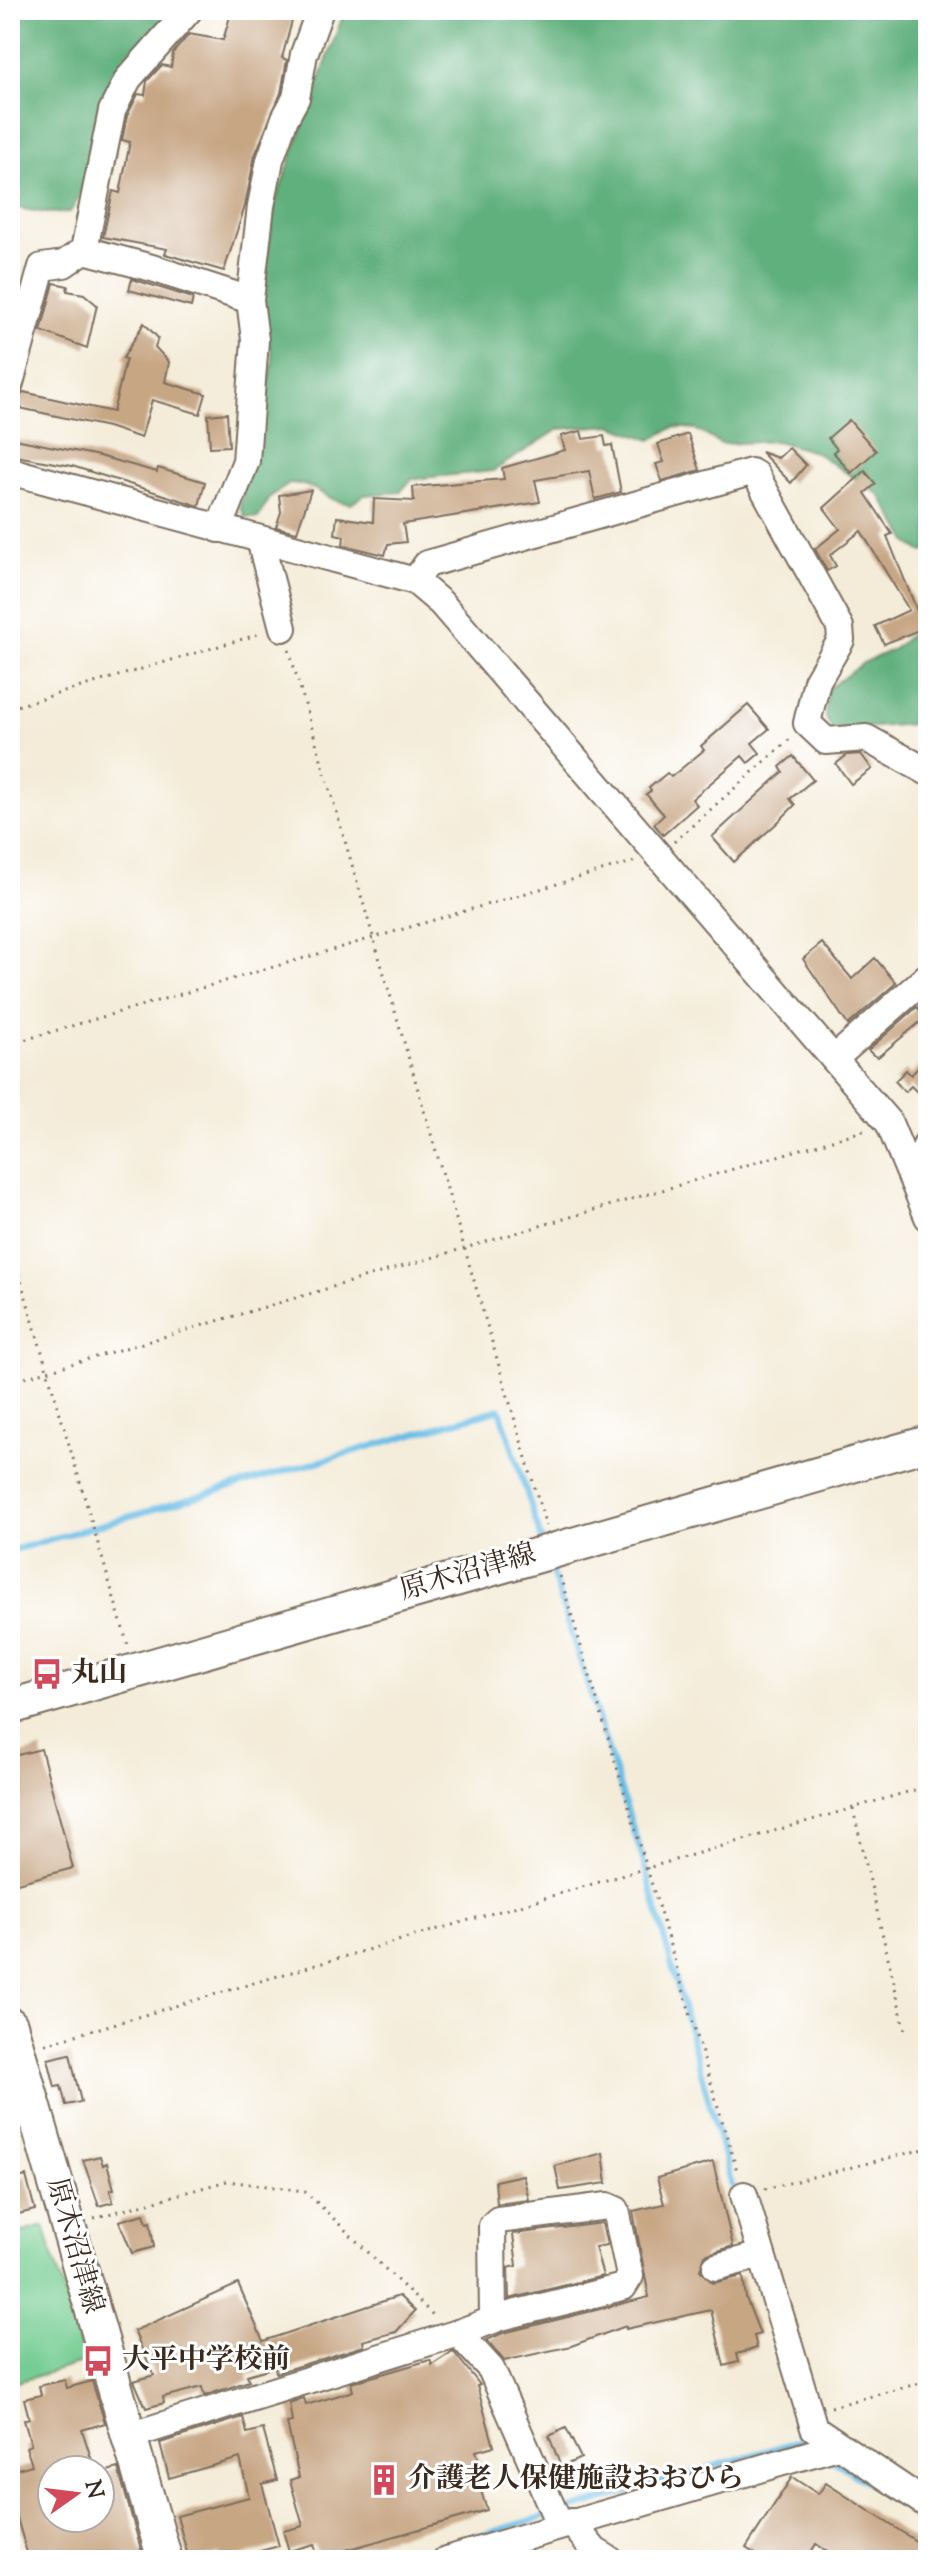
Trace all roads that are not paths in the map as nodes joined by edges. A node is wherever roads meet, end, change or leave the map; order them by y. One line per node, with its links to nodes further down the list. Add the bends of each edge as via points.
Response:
1 (189, 10): 3 (street, via 128,79 112,111)
2 (320, 10): 4 (street, via 296,98 270,160)
3 (84, 250): 4 (street); 5 (street, via 64,264 42,267)
4 (250, 300): 7 (street, via 255,340 247,449)
5 (10, 383)
6 (10, 471): 7 (street)
7 (219, 529): 8 (street)
8 (260, 540): 9 (street); 11 (street)
9 (415, 581): 12 (street, via 427,564 746,472 756,475 795,520 827,578); 15 (street, via 441,603)
10 (866, 627): 12 (street)
11 (283, 628)
12 (841, 640): 13 (street, via 817,681 807,723 826,741 866,738)
13 (928, 772)
14 (928, 976): 15 (street)
15 (834, 1059): 17 (street, via 889,1123)
16 (928, 1142): 17 (street)
17 (912, 1176): 18 (street)
18 (928, 1217)
19 (928, 1443): 20 (main road, 原木沼津線)
20 (10, 1707)
21 (14, 2038): 27 (main road, 原木沼津線)
22 (744, 2195): 23 (street)
23 (761, 2255): 24 (street); 28 (street, via 814,2428)
24 (716, 2267)
25 (493, 2320): 25 (street, via 492,2226 498,2220 607,2206 616,2210 630,2276 623,2287); 26 (street)
26 (458, 2333): 27 (street); 30 (street, via 491,2369)
27 (129, 2436): 32 (main road, 原木沼津線)
28 (838, 2446): 29 (street); 30 (street)
29 (928, 2505)
30 (565, 2524): 31 (street); 34 (street)
31 (483, 2555): 33 (street)
32 (165, 2560)
33 (446, 2560)
34 (610, 2560)

